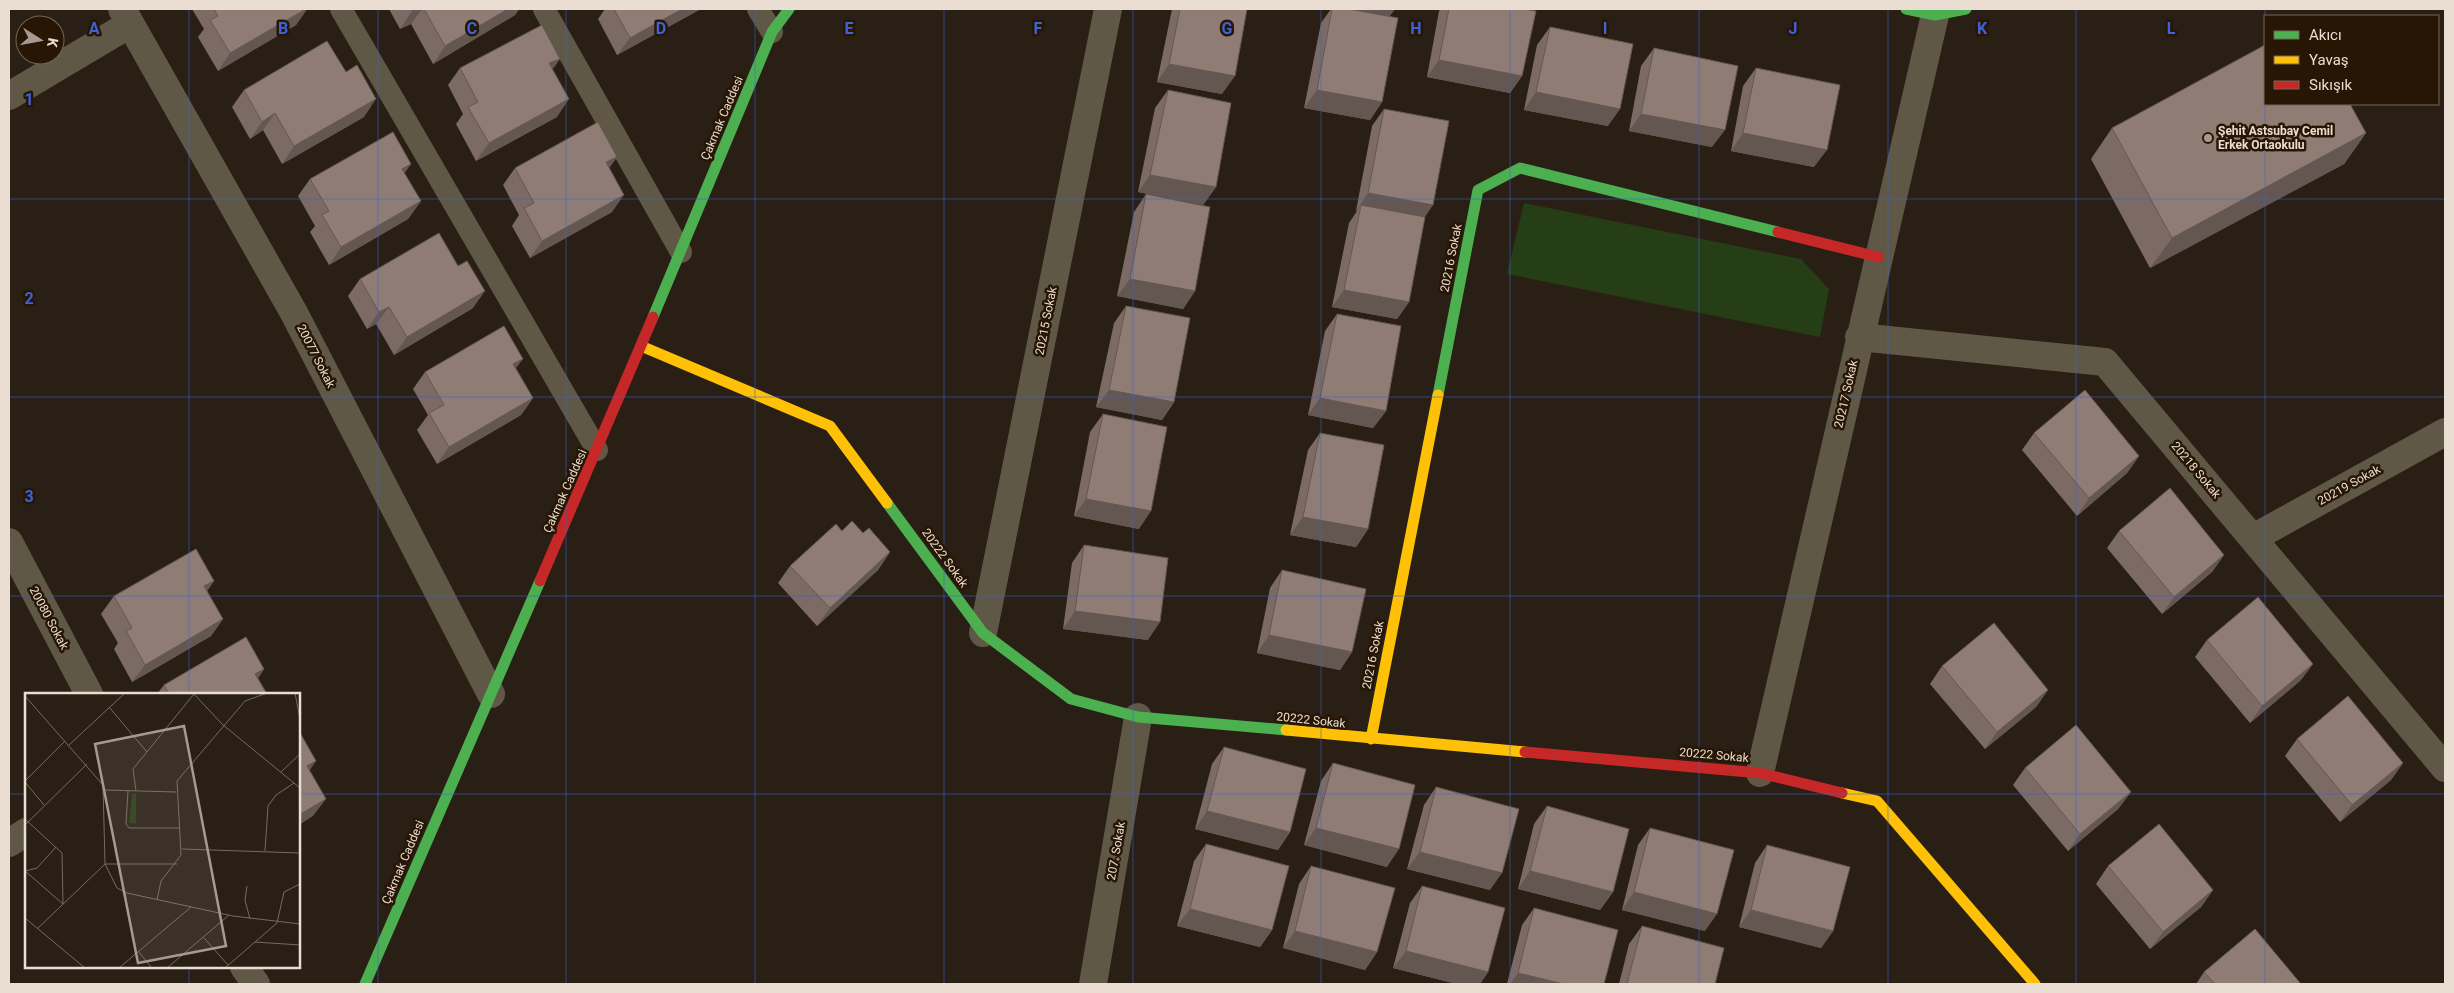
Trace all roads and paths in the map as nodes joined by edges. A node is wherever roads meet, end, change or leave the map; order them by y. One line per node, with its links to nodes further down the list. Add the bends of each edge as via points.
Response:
1 (340, 9): 17 (lane)
2 (544, 9): 12 (lane)
3 (758, 9): 10 (lane)
4 (789, 9): 10 (street, Çakmak Caddesi)
5 (1108, 9): 20 (street, 20215 Sokak)
6 (1906, 9): 8 (street)
7 (1966, 9): 8 (street)
8 (1935, 15): 13 (street, 20217 Sokak)
9 (126, 16): 11 (street, 20077 Sokak); 22 (street, 20077 Sokak, via 294,313)
10 (772, 32): 12 (street, Çakmak Caddesi)
11 (9, 96)
12 (681, 252): 15 (street, Çakmak Caddesi)
13 (1878, 257): 14 (street, 20217 Sokak); 24 (street, 20216 Sokak, via 1520,168 1478,190)
14 (1859, 337): 18 (street, 20218 Sokak, via 2106,362); 26 (street, 20217 Sokak)
15 (642, 346): 17 (street, Çakmak Caddesi); 20 (street, 20222 Sokak, via 830,426)
16 (2445, 432): 18 (street, 20219 Sokak)
17 (597, 450): 22 (street, Çakmak Caddesi)
18 (2253, 538): 25 (street, 20218 Sokak)
19 (9, 542): 21 (street, 20080 Sokak)
20 (984, 633): 23 (street, 20222 Sokak, via 1071,698)
21 (88, 693)
22 (491, 694): 31 (street, Çakmak Caddesi)
23 (1138, 717): 24 (street, 20222 Sokak); 32 (street, 207. Sokak)
24 (1371, 739): 26 (street, 20222 Sokak)
25 (2445, 768)
26 (1760, 773): 33 (street, 20222 Sokak, via 1877,801)
27 (25, 833): 28 (street)
28 (9, 843)
29 (245, 968): 30 (street)
30 (256, 984)
31 (365, 984)
32 (1093, 984)
33 (2035, 984)

